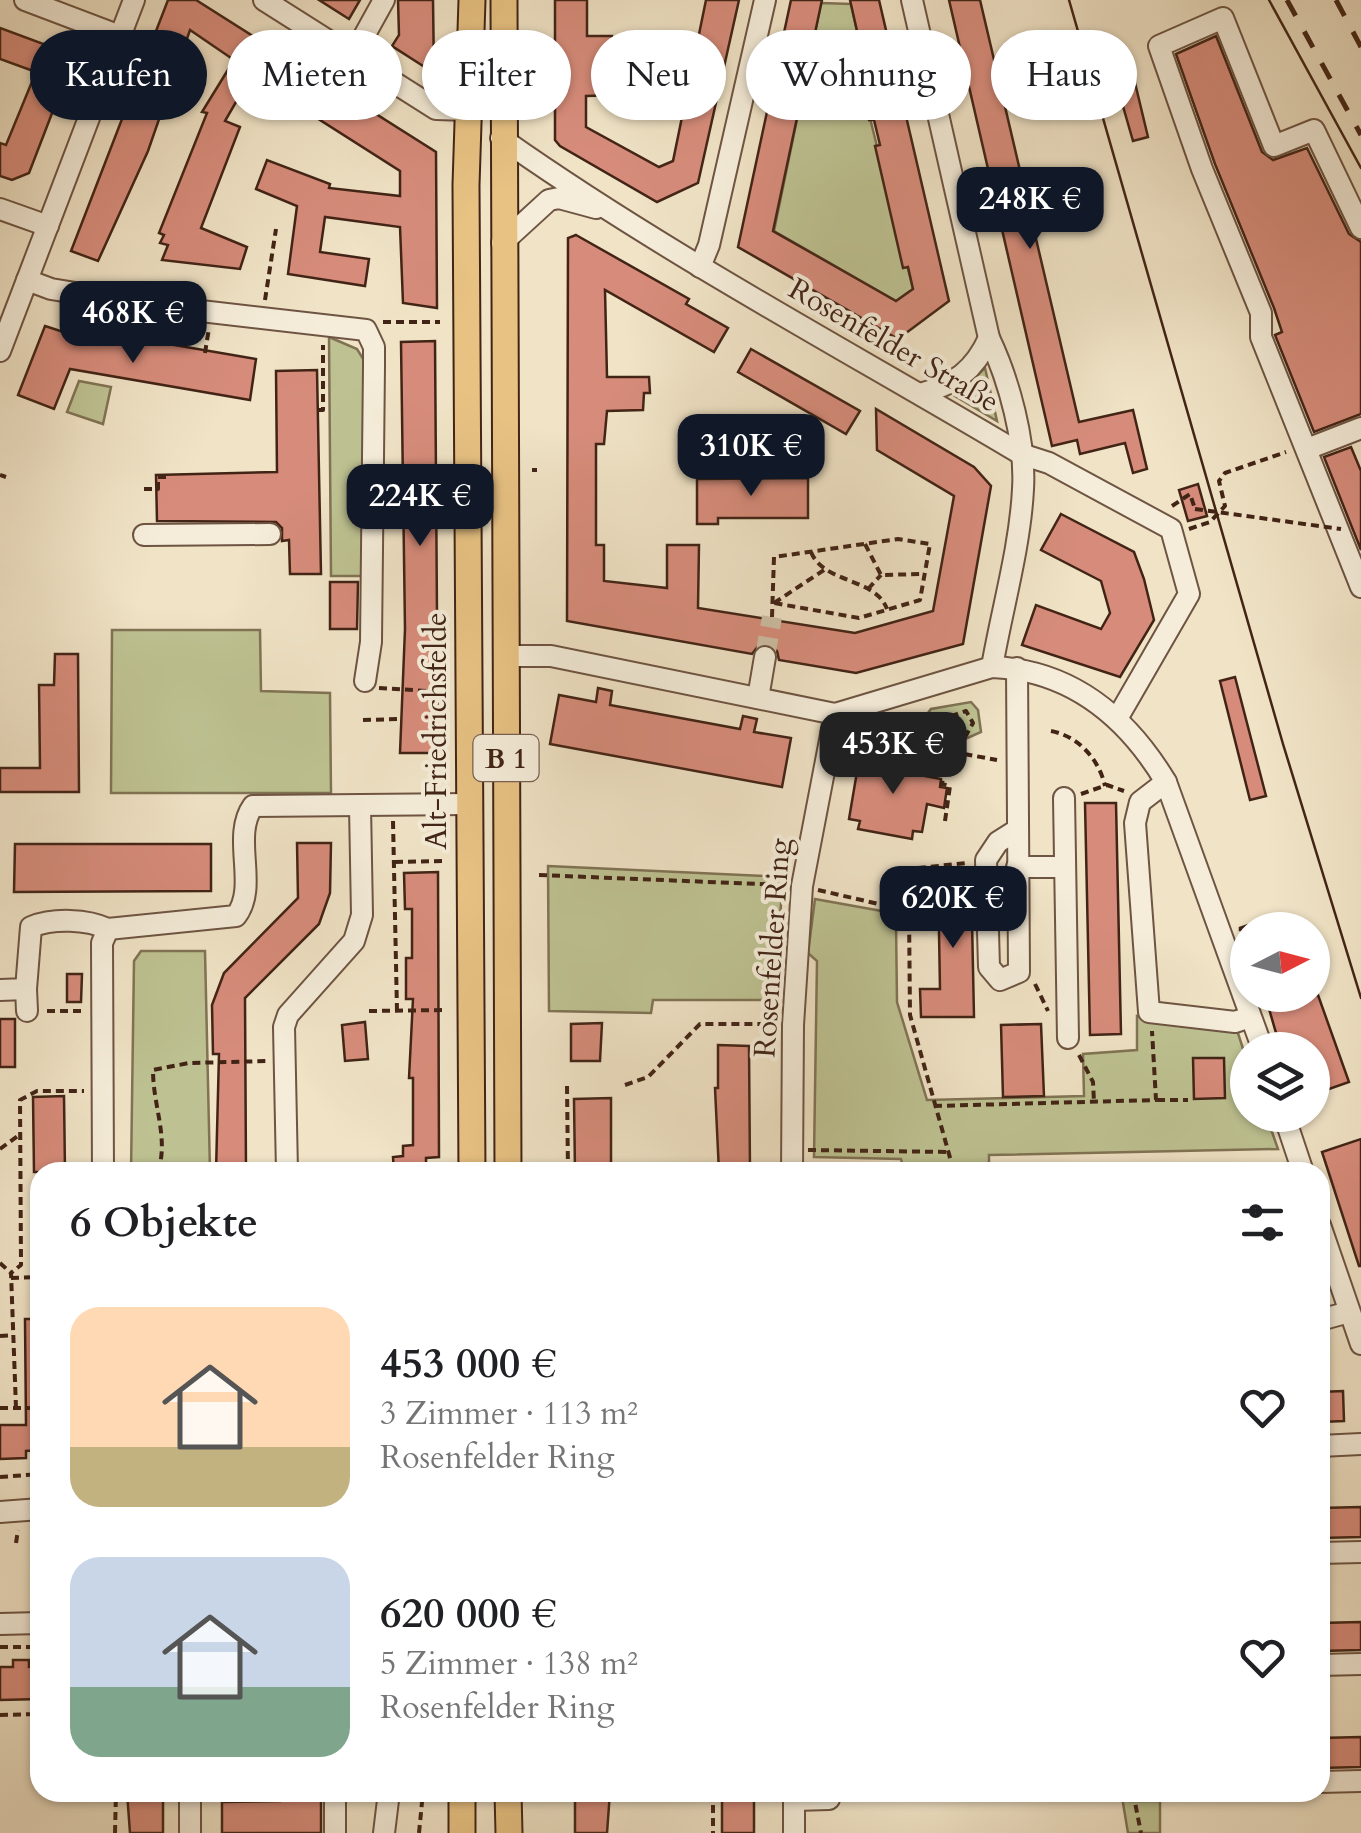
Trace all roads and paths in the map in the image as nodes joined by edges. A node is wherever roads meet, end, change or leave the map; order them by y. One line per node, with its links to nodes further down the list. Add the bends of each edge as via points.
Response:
1 (24, 0): 9 (street)
2 (134, 0): 10 (street)
3 (264, 0): 11 (street)
4 (384, 0): 12 (street)
5 (472, 0): 13 (main road, B 1)
6 (504, 0): 16 (main road, B 1)
7 (765, 0): 23 (street)
8 (912, 0): 27 (street)
9 (104, 30)
10 (122, 30)
11 (311, 30)
12 (367, 30)
13 (471, 30)
14 (88, 120): 19 (street)
15 (468, 120): 73 (main road, Alt-Friedrichsfelde / B 1)
16 (502, 138): 18 (street, Rosenfelder Straße); 22 (main road, B 1)
17 (0, 209): 19 (street)
18 (607, 211): 22 (street, Rosenfelder Straße, via 548,200); 23 (street, Rosenfelder Straße)
19 (48, 226): 24 (street)
20 (1361, 228): 32 (street, via 1314,130 1274,146 1223,18 1159,46)
21 (276, 229): 25 (path)
22 (502, 243): 50 (main road, B 1)
23 (700, 266): 29 (street, Rosenfelder Straße)
24 (28, 280): 26 (street, via 149,305); 28 (street)
25 (268, 284)
26 (323, 326): 30 (path); 54 (street, via 366,330 374,348 372,642)
27 (989, 338): 29 (street, via 963,376); 33 (street)
28 (0, 351)
29 (920, 394): 33 (street, Rosenfelder Straße)
30 (318, 410)
31 (1361, 428): 32 (street)
32 (1306, 447): 36 (path, via 1224,473 1219,481 1225,506 1210,522); 45 (street)
33 (1021, 454): 36 (street, Rosenfelder Straße); 52 (street, via 1023,490)
34 (167, 480): 35 (path, via 158,489)
35 (144, 489)
36 (1165, 526): 37 (path, bridge, via 1190,494 1194,509); 58 (street, via 1189,594)
37 (1342, 529)
38 (144, 534): 39 (street)
39 (270, 534)
40 (865, 544): 41 (path); 43 (path); 44 (path, via 930,544)
41 (811, 552): 42 (path); 47 (path, via 774,557)
42 (824, 570): 46 (path); 47 (path)
43 (881, 574): 44 (path); 46 (path)
44 (924, 574): 48 (path, via 920,600)
45 (1361, 587)
46 (868, 589): 48 (path)
47 (774, 603): 48 (path, via 858,618); 49 (path)
48 (887, 609)
49 (772, 618)
50 (506, 656): 56 (street, via 551,656); 116 (main road, B 1)
51 (766, 657): 56 (street)
52 (992, 667): 53 (street); 57 (street)
53 (1017, 668): 58 (street, via 1074,688); 69 (street)
54 (365, 682): 55 (path, via 387,692)
55 (444, 692)
56 (758, 698): 57 (street)
57 (835, 714): 85 (street, Rosenfelder Ring)
58 (1118, 717): 70 (street)
59 (400, 719): 60 (path)
60 (363, 720)
61 (934, 722): 63 (path, via 909,720); 64 (path); 67 (path, via 960,710 970,716 968,736)
62 (884, 729): 63 (path)
63 (892, 729): 66 (path)
64 (935, 730): 66 (path); 67 (path)
65 (1051, 731): 71 (path, via 1078,743)
66 (922, 738): 68 (path, via 934,754)
67 (950, 740): 68 (path)
68 (948, 752): 69 (path); 77 (path, via 942,784 952,794)
69 (1017, 761): 78 (street)
70 (1166, 782): 72 (street); 96 (street)
71 (1105, 786): 72 (path); 76 (path)
72 (1140, 802): 95 (street)
73 (469, 804): 75 (street); 115 (main road, Alt-Friedrichsfelde / B 1)
74 (360, 806): 75 (street); 87 (street, via 253,806 245,817 244,898 236,916); 100 (street, via 362,915 354,941 288,1015)
75 (393, 806): 80 (path)
76 (1064, 807): 82 (street)
77 (945, 821)
78 (1017, 830): 83 (street); 83 (street, via 986,860 989,967 1000,980 1019,972)
79 (445, 861): 80 (path)
80 (394, 862): 92 (path)
81 (962, 864): 86 (path, via 908,869)
82 (1064, 866): 83 (street); 99 (street)
83 (1017, 868)
84 (539, 875): 85 (path)
85 (802, 886): 86 (path); 110 (street, Rosenfelder Ring)
86 (909, 912): 106 (path, via 910,1016)
87 (108, 928): 89 (street, via 94,922 31,927); 90 (street)
88 (0, 990): 89 (street)
89 (26, 990): 93 (street)
90 (102, 1010): 93 (path); 103 (street)
91 (447, 1010): 92 (path)
92 (398, 1011): 94 (path)
93 (27, 1012)
94 (369, 1012)
95 (1149, 1012): 96 (street, via 1235,1022); 104 (path)
96 (1250, 1017): 98 (street)
97 (778, 1024): 101 (path, via 700,1024 648,1077)
98 (1255, 1032)
99 (1068, 1038)
100 (285, 1060): 113 (path, via 153,1070); 114 (street)
101 (625, 1084)
102 (567, 1086): 117 (path)
103 (102, 1091): 108 (path, via 27,1094 18,1109); 112 (street)
104 (1156, 1100): 105 (path); 106 (path)
105 (1188, 1100)
106 (934, 1106): 111 (path)
107 (1290, 1132): 120 (street)
108 (18, 1135): 109 (path); 123 (path, via 21,1265)
109 (0, 1149)
110 (792, 1150): 111 (path); 118 (street, Rosenfelder Ring)
111 (948, 1152): 119 (path)
112 (103, 1162)
113 (161, 1162)
114 (287, 1162)
115 (472, 1162)
116 (508, 1162)
117 (568, 1162)
118 (792, 1162)
119 (951, 1162)
120 (1300, 1162)
121 (1330, 1256): 125 (street)
122 (0, 1262): 123 (path)
123 (11, 1275): 124 (path); 127 (path)
124 (30, 1276)
125 (1349, 1312): 126 (street); 129 (street)
126 (1330, 1317)
127 (14, 1335): 128 (path); 131 (path)
128 (0, 1336)
129 (1361, 1344)
130 (0, 1408): 131 (path)
131 (16, 1408): 132 (path)
132 (30, 1408)
133 (1361, 1444): 134 (street)
134 (1330, 1446)
135 (30, 1475): 136 (path)
136 (0, 1477)
137 (30, 1510): 138 (street)
138 (0, 1512)
139 (1330, 1552): 140 (street)
140 (1361, 1552)
141 (0, 1624): 142 (street)
142 (30, 1624)
143 (0, 1647): 144 (path)
144 (30, 1647)
145 (1361, 1664): 146 (street)
146 (1330, 1665)
147 (30, 1714): 148 (path)
148 (0, 1716)
149 (1361, 1780): 150 (street)
150 (1330, 1782)
151 (116, 1802): 160 (path)
152 (190, 1802): 161 (street)
153 (334, 1802): 162 (street)
154 (388, 1802): 163 (street)
155 (423, 1802): 164 (path)
156 (461, 1802): 165 (main road)
157 (714, 1802): 166 (path)
158 (794, 1802): 167 (street)
159 (1135, 1802): 168 (path)
160 (115, 1833)
161 (190, 1833)
162 (335, 1833)
163 (384, 1833)
164 (419, 1833)
165 (459, 1833)
166 (714, 1833)
167 (794, 1833)
168 (1140, 1833)

